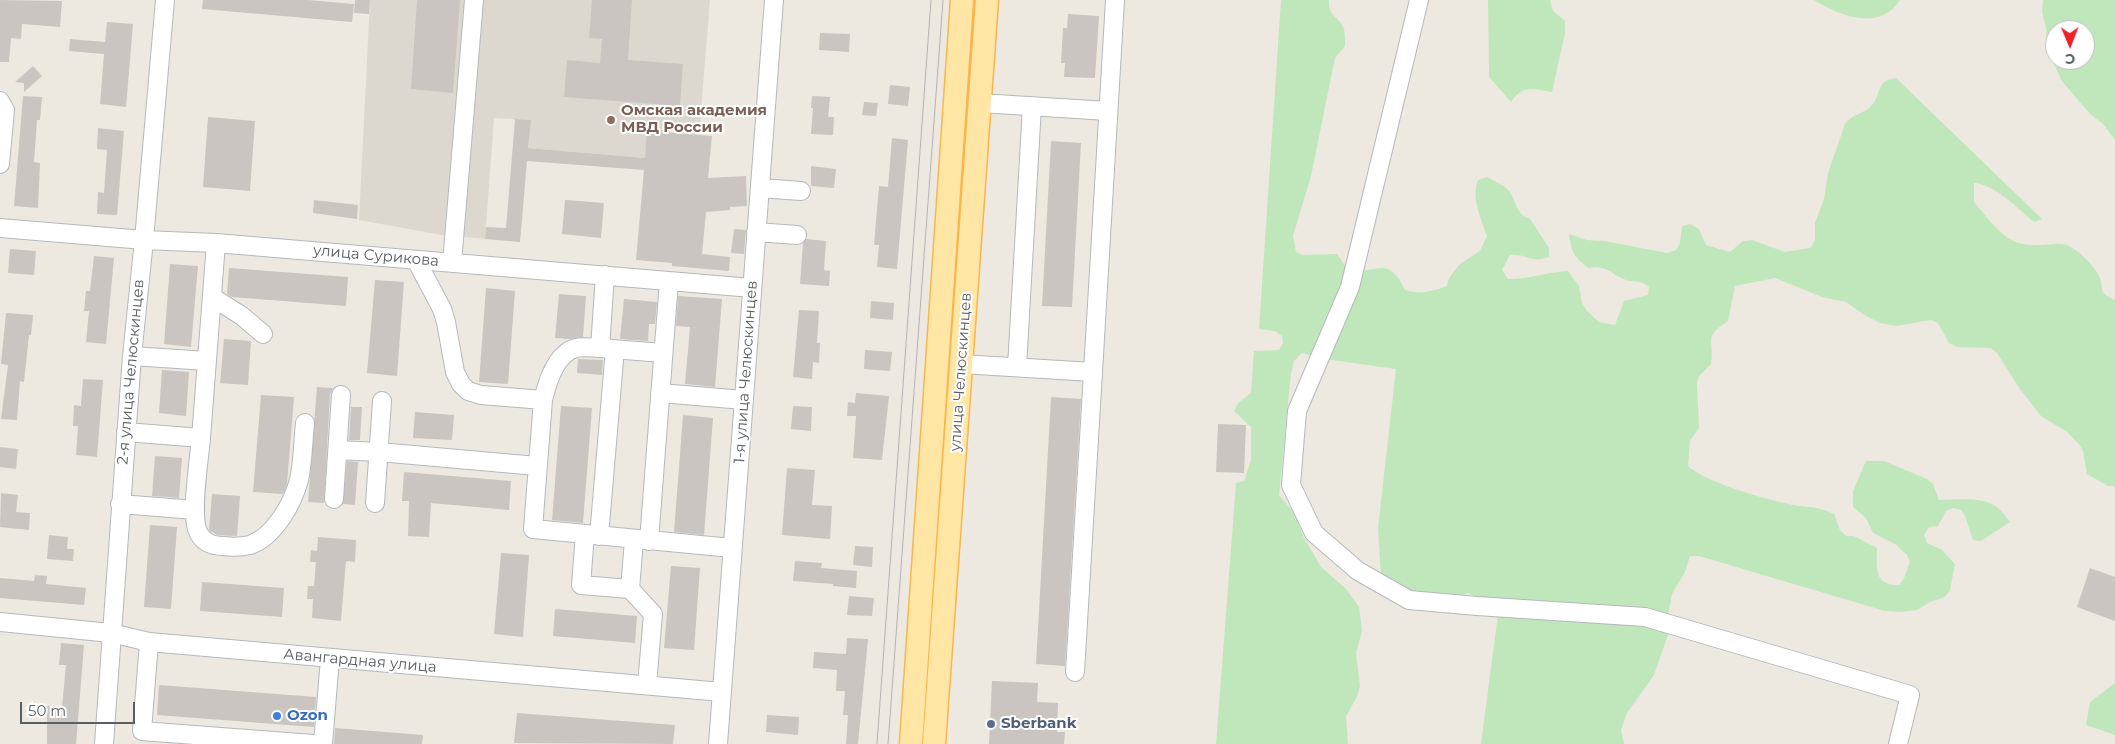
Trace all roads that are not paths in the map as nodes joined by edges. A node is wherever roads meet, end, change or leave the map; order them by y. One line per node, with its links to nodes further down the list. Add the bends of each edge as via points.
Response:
1 (165, 0): 19 (street, 2-я улица Челюскинцев)
2 (474, 0): 22 (street)
3 (774, 0): 14 (street, 1-я улица Челюскинцев)
4 (962, 0): 9 (main road, улица Челюскинцев)
5 (987, 0): 10 (main road, улица Челюскинцев)
6 (1115, 0): 12 (street)
7 (1419, 0): 68 (street, via 1350,288 1296,411 1291,485 1314,533 1358,571 1409,600 1645,617 1910,695)
8 (0, 101): 13 (street, via 5,110)
9 (955, 101): 10 (main road); 32 (main road, улица Челюскинцев)
10 (980, 103): 11 (street); 33 (main road, улица Челюскинцев)
11 (1032, 106): 12 (street); 34 (street)
12 (1108, 111): 35 (street)
13 (0, 164)
14 (760, 188): 15 (street); 17 (street, 1-я улица Челюскинцев)
15 (801, 191)
16 (0, 228): 19 (street, улица Сурикова)
17 (756, 232): 18 (street); 25 (street, 1-я улица Челюскинцев)
18 (797, 235)
19 (144, 240): 20 (street, улица Сурикова); 30 (street, 2-я улица Челюскинцев)
20 (216, 243): 21 (street, улица Сурикова); 26 (street)
21 (416, 260): 22 (street, улица Сурикова); 38 (street, via 442,309 455,372 468,392)
22 (452, 263): 23 (street, улица Сурикова)
23 (605, 276): 24 (street, улица Сурикова); 28 (street)
24 (668, 281): 25 (street, улица Сурикова); 29 (street)
25 (752, 288): 39 (street, 1-я улица Челюскинцев)
26 (212, 297): 27 (street); 31 (street)
27 (263, 334)
28 (607, 348): 29 (street); 38 (street, via 576,348 566,354 550,376); 51 (street)
29 (663, 353): 36 (street)
30 (132, 356): 31 (street); 42 (street, 2-я улица Челюскинцев)
31 (207, 361): 43 (street)
32 (937, 363): 33 (main road); 66 (main road, улица Челюскинцев)
33 (961, 364): 34 (street); 67 (main road, улица Челюскинцев)
34 (1017, 367): 35 (street)
35 (1093, 372): 59 (street)
36 (660, 394): 39 (street); 52 (street)
37 (341, 395): 44 (street)
38 (542, 400): 46 (street)
39 (744, 400): 53 (street, 1-я улица Челюскинцев)
40 (382, 401): 45 (street)
41 (305, 423): 50 (street, via 294,496 264,538 237,547 213,546 198,532)
42 (126, 432): 43 (street); 49 (street, 2-я улица Челюскинцев)
43 (201, 438): 50 (street)
44 (338, 450): 45 (street); 47 (street)
45 (378, 452): 46 (street); 48 (street)
46 (537, 466): 51 (street, via 533,529)
47 (334, 499)
48 (375, 503)
49 (120, 504): 50 (street); 56 (street, 2-я улица Челюскинцев)
50 (195, 510)
51 (592, 535): 52 (street); 54 (street, via 581,585)
52 (642, 540): 53 (street); 54 (street)
53 (732, 548): 61 (street, 1-я улица Челюскинцев)
54 (630, 589): 60 (street, via 653,614)
55 (0, 622): 56 (street, Авангардная улица)
56 (111, 633): 57 (street, Авангардная улица); 62 (street, 2-я улица Челюскинцев)
57 (149, 642): 58 (street, Авангардная улица); 63 (street, via 142,731)
58 (330, 658): 60 (street, Авангардная улица); 64 (street)
59 (1075, 672)
60 (647, 685): 61 (street, Авангардная улица)
61 (722, 692): 65 (street, 1-я улица Челюскинцев)
62 (104, 744)
63 (313, 744)
64 (323, 744)
65 (718, 744)
66 (911, 744)
67 (934, 744)
68 (1898, 744)

